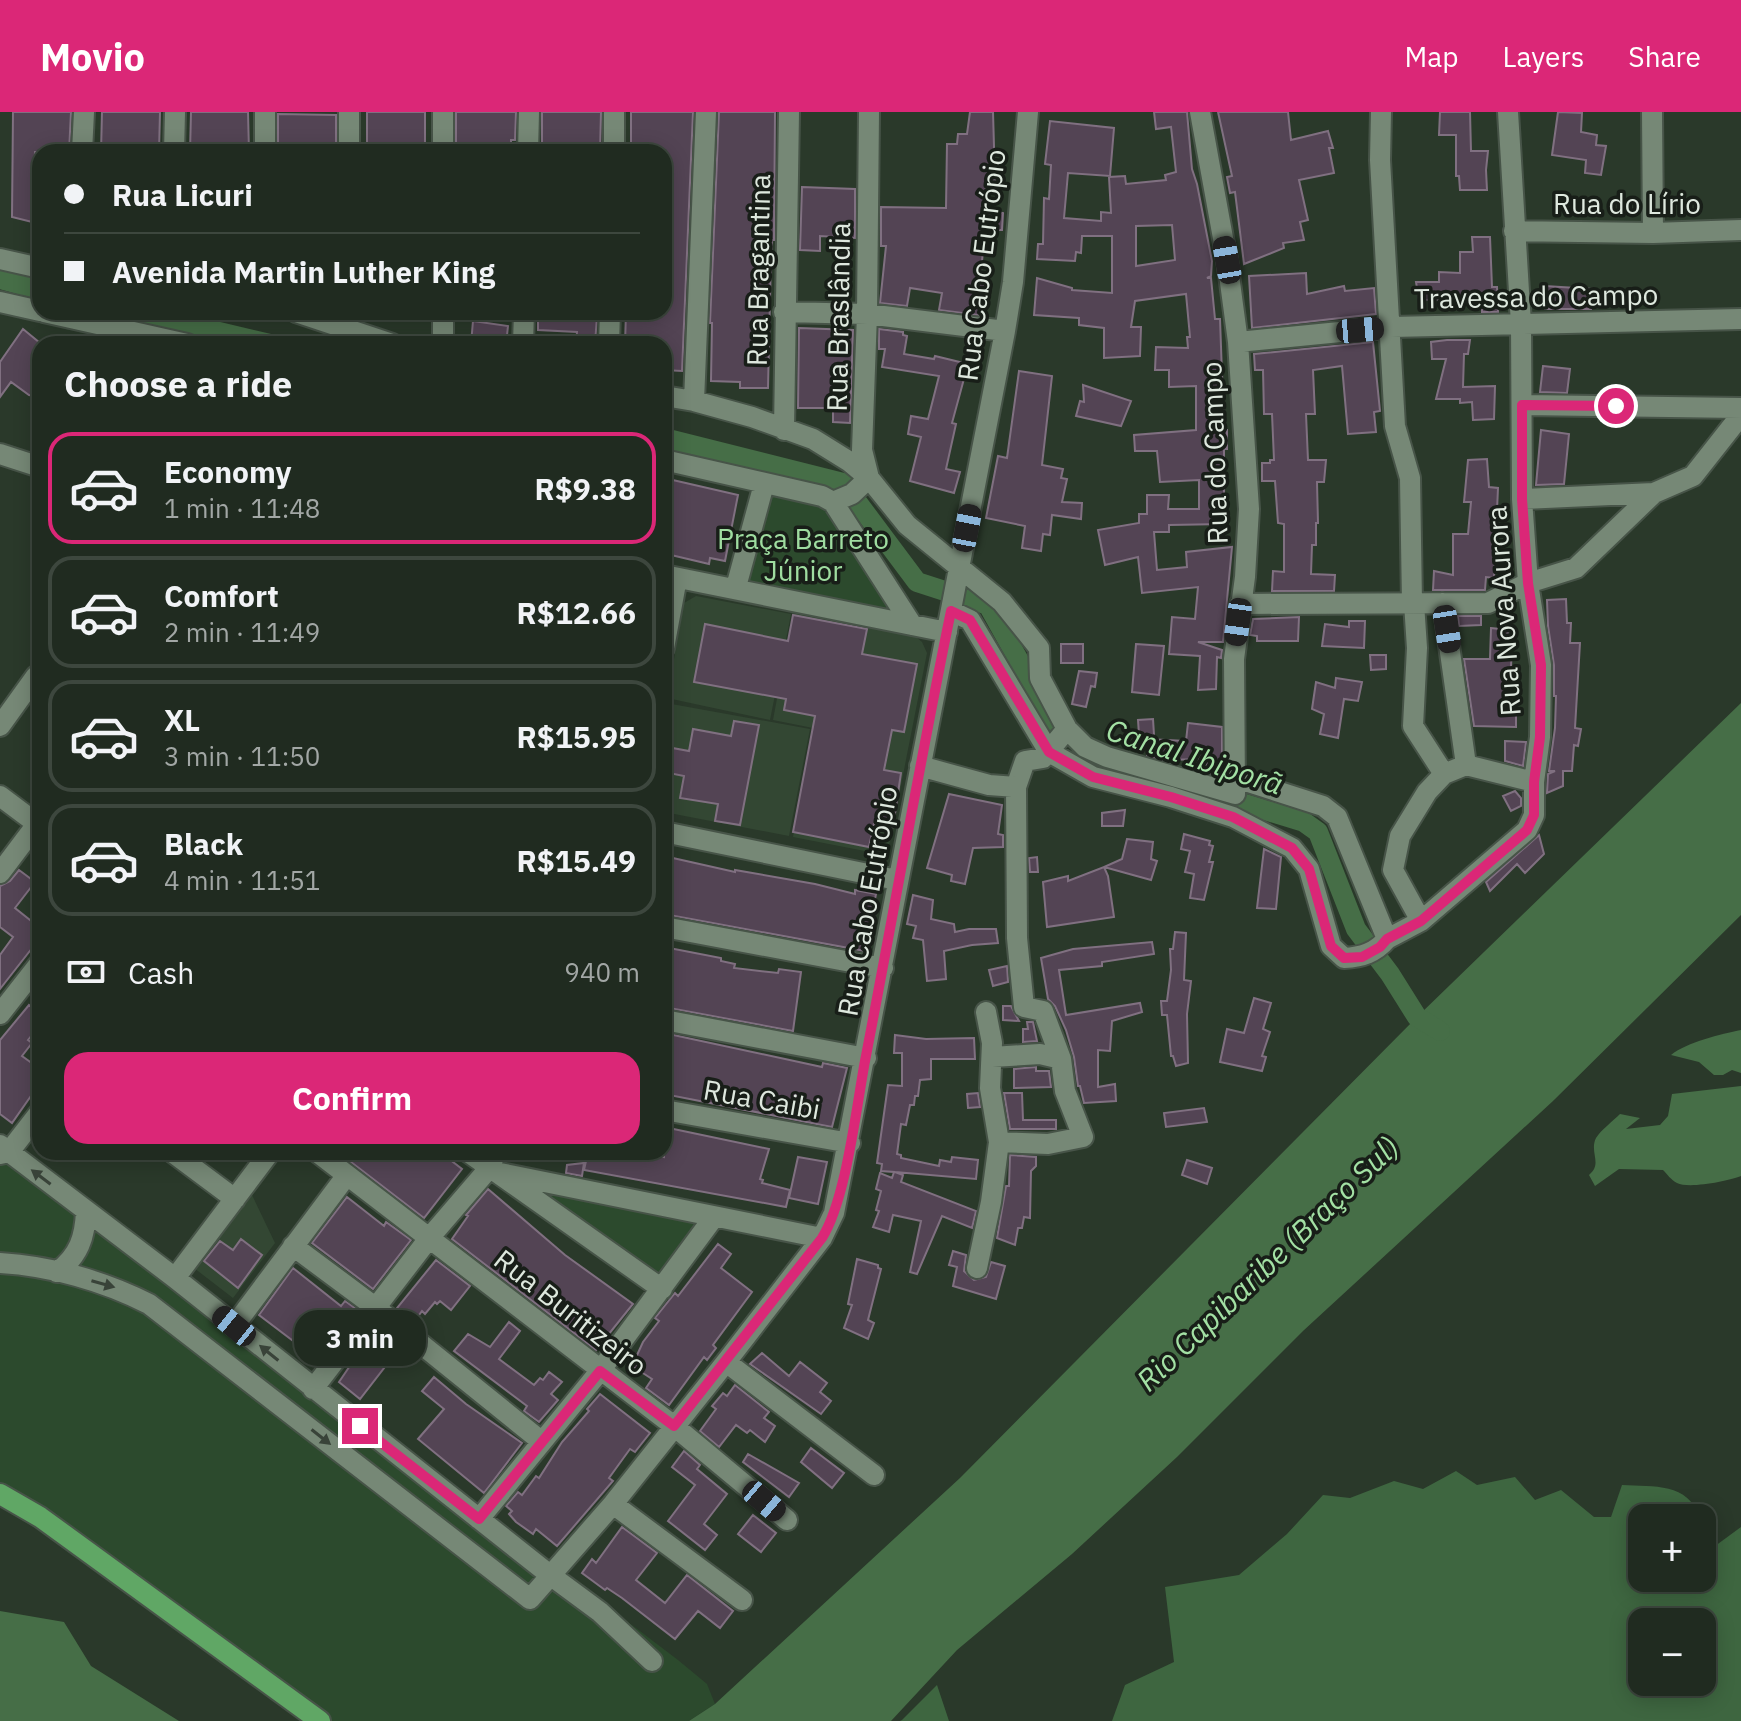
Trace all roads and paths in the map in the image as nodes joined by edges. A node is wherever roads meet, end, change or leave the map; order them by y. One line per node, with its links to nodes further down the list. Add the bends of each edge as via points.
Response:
1 (84, 112): 16 (street)
2 (175, 112): 17 (street)
3 (265, 112): 18 (street)
4 (349, 112): 19 (street)
5 (443, 112): 20 (street)
6 (529, 112): 21 (street)
7 (614, 112): 22 (street)
8 (706, 112): 42 (street)
9 (789, 112): 30 (street, Rua Bragantina)
10 (869, 112): 31 (street, Rua Braslândia)
11 (1028, 112): 37 (street, Rua Cabo Eutrópio)
12 (1200, 112): 40 (street, Rua do Campo)
13 (1381, 112): 36 (street)
14 (1508, 112): 24 (street, Rua Nova Aurora)
15 (1652, 112): 25 (street)
16 (82, 144)
17 (174, 144)
18 (265, 144)
19 (349, 144)
20 (443, 144)
21 (528, 144)
22 (614, 144)
23 (1741, 230): 25 (street, Rua do Lírio)
24 (1514, 231): 25 (street, Rua do Lírio); 35 (street, Rua Nova Aurora)
25 (1653, 233)
26 (0, 259): 27 (street)
27 (32, 266)
28 (4, 309): 29 (street)
29 (32, 311)
30 (784, 312): 31 (street); 46 (street, Rua Bragantina)
31 (867, 314): 37 (street); 50 (street, Rua Braslândia, via 862,450)
32 (1741, 319): 35 (street, Travessa do Campo)
33 (62, 320): 38 (street)
34 (347, 320): 39 (street)
35 (1521, 324): 36 (street, Travessa do Campo); 43 (street, Rua Nova Aurora)
36 (1391, 327): 40 (street, Travessa do Campo); 59 (street, via 1395,426 1410,478)
37 (1005, 331): 55 (street, Rua Cabo Eutrópio)
38 (97, 334)
39 (377, 336)
40 (1238, 342): 61 (street, Rua do Campo, via 1249,509)
41 (672, 397): 42 (street)
42 (694, 401): 46 (street)
43 (1522, 405): 44 (street); 53 (street, Rua Nova Aurora)
44 (1741, 408)
45 (1741, 415): 52 (street, via 1693,476)
46 (784, 430): 50 (street, via 813,439)
47 (0, 454): 49 (street)
48 (672, 462): 51 (street)
49 (32, 464)
50 (869, 478): 54 (street); 55 (street, via 907,525)
51 (764, 484): 54 (street); 58 (street)
52 (1654, 493): 53 (street); 57 (street, via 1576,568)
53 (1522, 499): 57 (street, Rua Nova Aurora)
54 (833, 502): 63 (street)
55 (960, 566): 62 (street, Rua Cabo Eutrópio); 66 (street, via 1002,602 1039,648 1040,678)
56 (672, 576): 58 (street)
57 (1528, 583): 60 (street, via 1488,603); 70 (street, Rua Nova Aurora, via 1541,665)
58 (736, 587): 63 (street)
59 (1413, 603): 60 (street); 61 (street); 69 (street, via 1413,726)
60 (1443, 603): 67 (street)
61 (1240, 604): 71 (street, Rua do Campo, via 1234,659)
62 (949, 622): 63 (street); 66 (street, via 970,620); 68 (street, Rua Cabo Eutrópio)
63 (912, 625)
64 (32, 682): 65 (street)
65 (0, 726)
66 (1060, 740): 71 (street, via 1107,757); 72 (street, via 1043,758 1025,761); 81 (street, via 1093,777 1233,817 1292,848 1309,869 1331,946 1344,958)
67 (1466, 765): 69 (street); 70 (street)
68 (920, 766): 72 (street); 78 (street, Rua Cabo Eutrópio)
69 (1444, 774): 79 (street, via 1400,836 1393,870)
70 (1534, 782): 79 (street, Rua Nova Aurora, via 1532,824)
71 (1236, 786): 81 (street, via 1323,806 1337,817)
72 (1016, 787): 89 (street, via 1017,938 1024,1007 1043,1011)
73 (0, 796): 74 (street)
74 (32, 818)
75 (32, 832): 77 (street)
76 (672, 834): 78 (street)
77 (0, 873)
78 (897, 880): 82 (street, Rua Cabo Eutrópio)
79 (1421, 921): 81 (street, Rua Nova Aurora)
80 (672, 928): 82 (street)
81 (1376, 948)
82 (883, 968): 88 (street, Rua Cabo Eutrópio)
83 (32, 973): 85 (street)
84 (986, 1012): 87 (street)
85 (0, 1014)
86 (672, 1022): 88 (street)
87 (992, 1057): 89 (street, via 1040,1054); 92 (street, via 990,1088)
88 (866, 1058): 93 (street, Rua Cabo Eutrópio)
89 (1061, 1059): 92 (street, via 1065,1091 1083,1137 1048,1144)
90 (672, 1111): 93 (street, Rua Caibi)
91 (32, 1120): 94 (street)
92 (999, 1142): 108 (street)
93 (850, 1143): 104 (street, Rua Cabo Eutrópio, via 834,1213)
94 (3, 1150): 101 (street, one-way to 94)
95 (183, 1160): 100 (street)
96 (264, 1160): 100 (street)
97 (327, 1160): 99 (street, Rua Buritizeiro)
98 (495, 1164): 102 (street); 103 (street); 111 (street)
99 (347, 1175): 103 (street, Rua Buritizeiro); 105 (street)
100 (235, 1199): 110 (street)
101 (86, 1211): 109 (street, via 80,1247); 110 (street)
102 (714, 1217): 104 (street); 111 (street)
103 (430, 1237): 112 (street); 115 (street, Rua Buritizeiro)
104 (822, 1238): 114 (street, Rua Cabo Eutrópio)
105 (293, 1246): 112 (street); 113 (street)
106 (0, 1251): 107 (street)
107 (9, 1263): 109 (street)
108 (977, 1268)
109 (57, 1272): 124 (street, Rua Cabo Eutrópio, one-way to 124, via 111,1285 149,1304 530,1599)
110 (175, 1278): 113 (street)
111 (662, 1289): 115 (street)
112 (375, 1307): 116 (street); 118 (street)
113 (234, 1326): 116 (street, one-way to 113)
114 (726, 1362): 117 (street, Rua Cabo Eutrópio); 119 (street)
115 (600, 1371): 117 (street, Rua Buritizeiro); 118 (street)
116 (313, 1389): 122 (street)
117 (674, 1426): 121 (street, Rua Cabo Eutrópio); 123 (street, Rua Buritizeiro)
118 (541, 1441): 122 (street)
119 (874, 1475)
120 (0, 1494): 127 (main road, via 40,1517)
121 (613, 1504): 124 (street, Rua Cabo Eutrópio); 125 (street)
122 (479, 1519): 124 (street)
123 (787, 1520)
124 (550, 1575): 126 (street)
125 (742, 1600)
126 (652, 1661)
127 (320, 1721)

